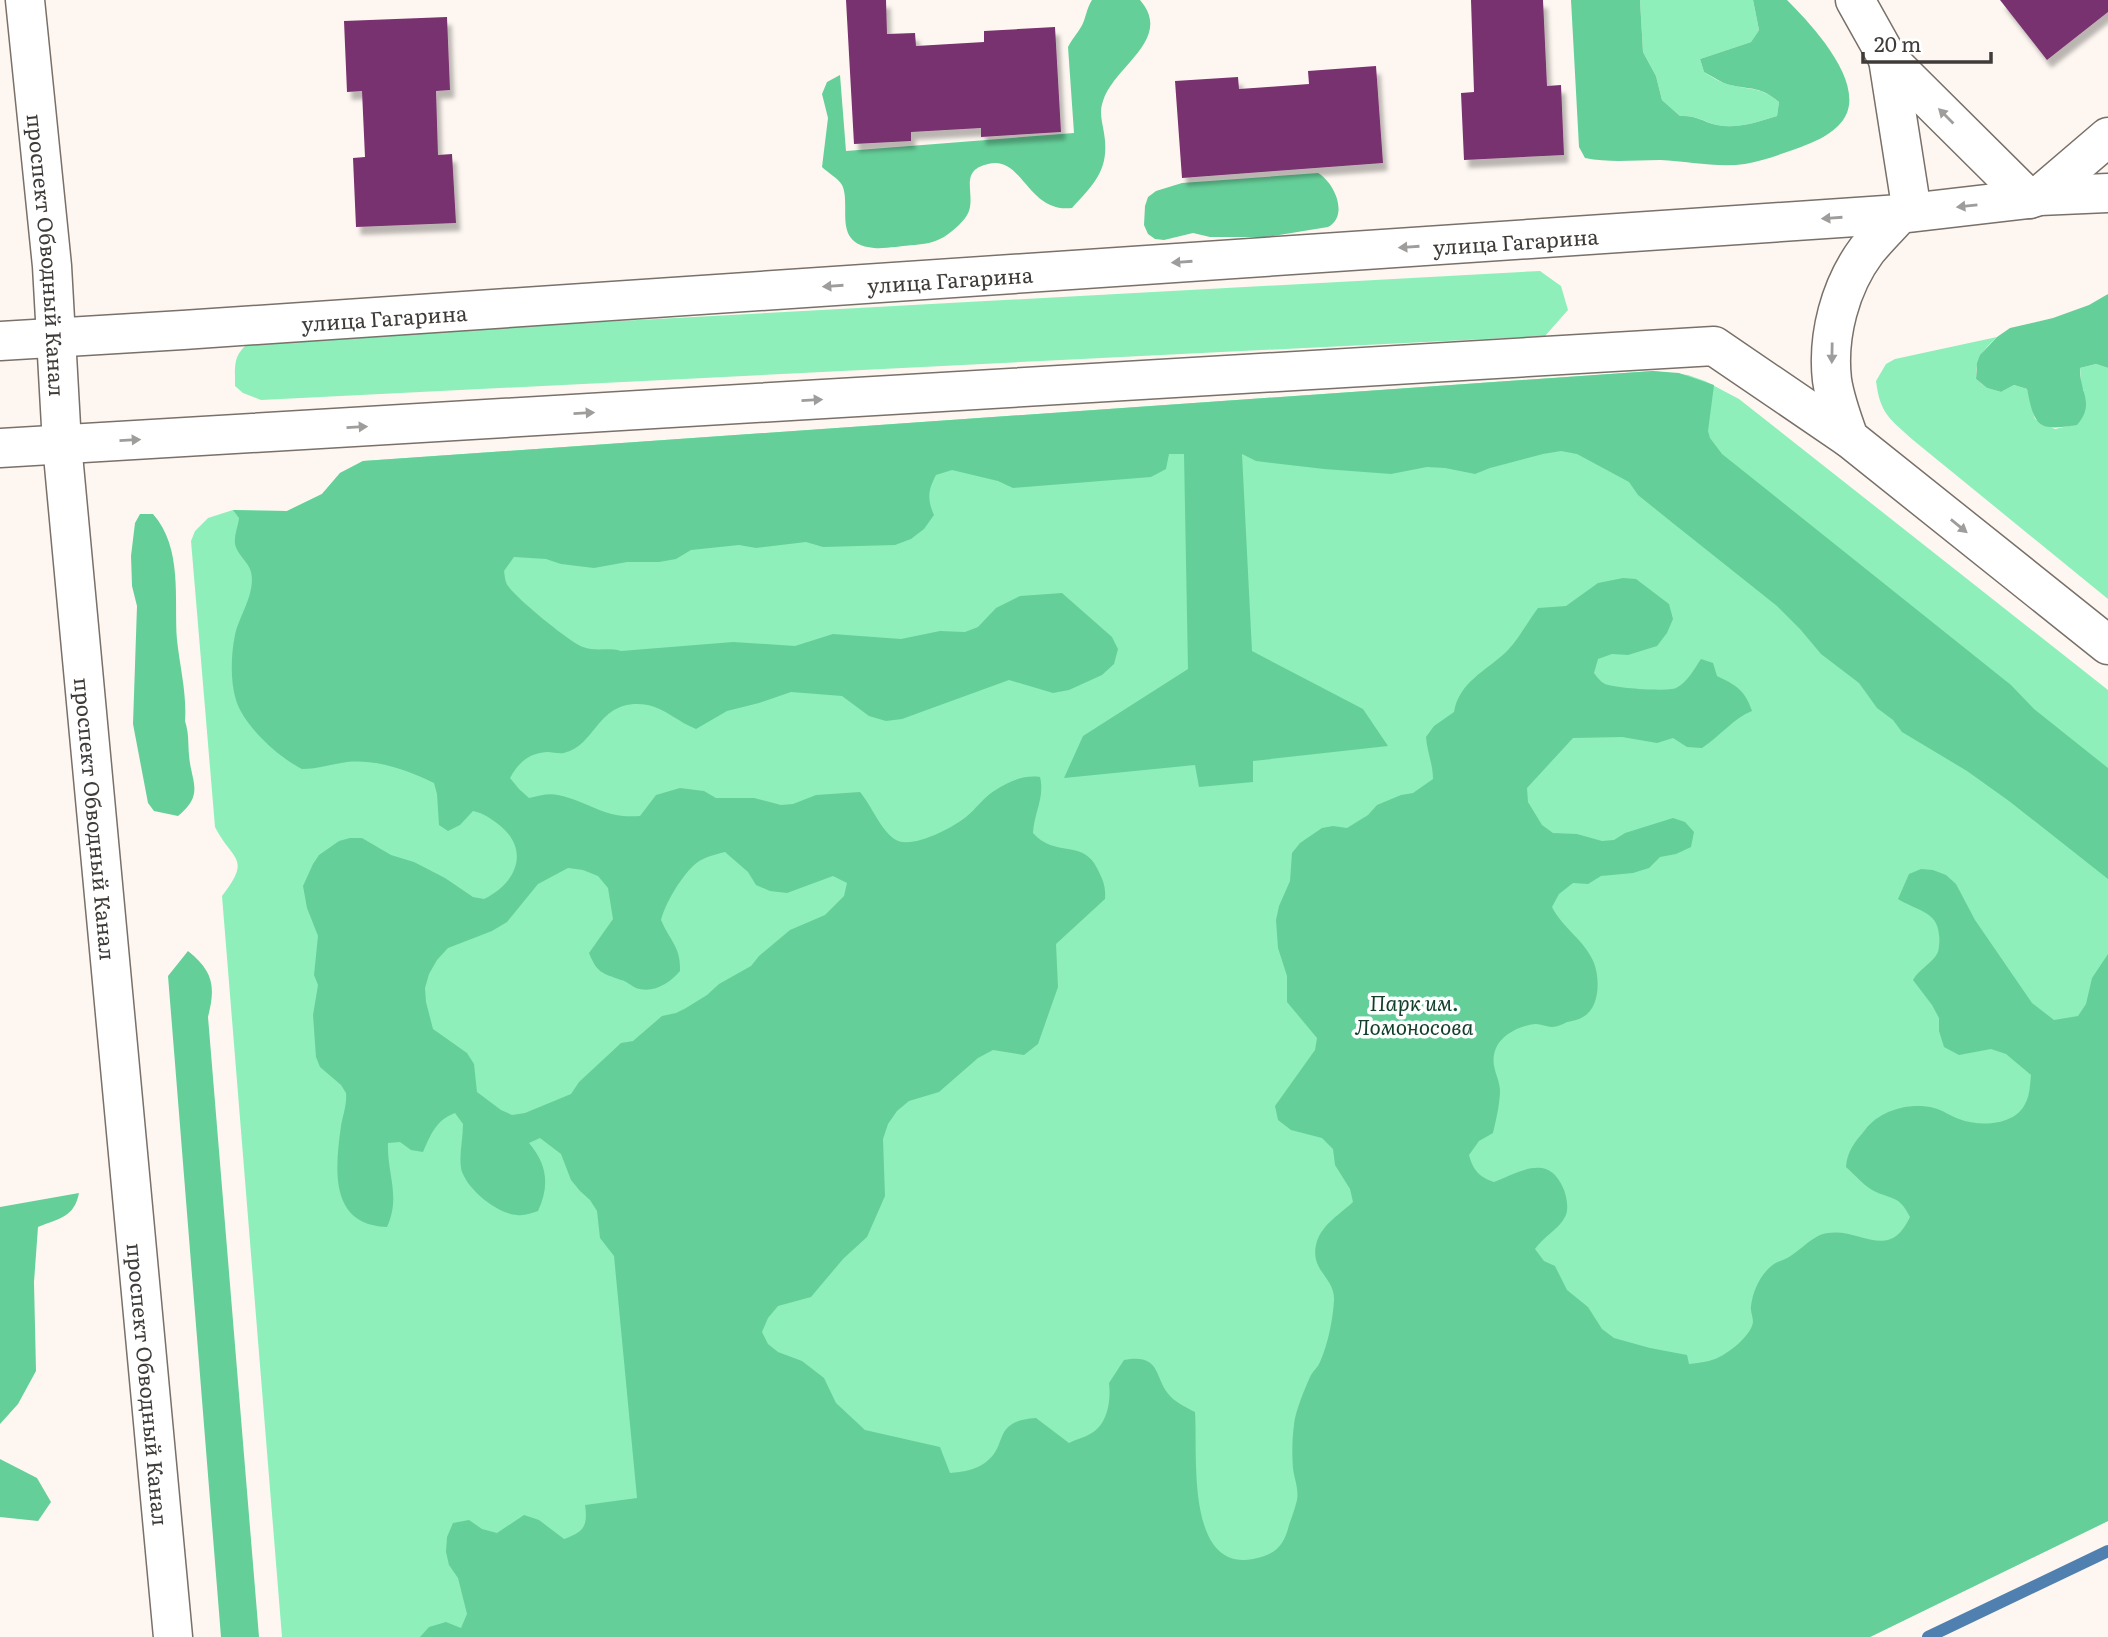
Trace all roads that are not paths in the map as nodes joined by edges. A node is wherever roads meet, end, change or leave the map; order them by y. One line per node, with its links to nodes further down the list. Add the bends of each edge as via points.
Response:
1 (25, 0): 8 (main road, проспект Обводный Канал)
2 (1855, 0): 3 (main road)
3 (1888, 58): 6 (main road, one-way to 3); 7 (main road)
4 (2108, 137): 6 (main road)
5 (2108, 193): 6 (main road, улица Гагарина)
6 (2034, 198): 7 (main road, улица Гагарина, one-way to 7)
7 (1906, 213): 8 (main road, улица Гагарина, one-way to 8); 10 (main road, one-way to 10, via 1867,250 1835,319 1832,379)
8 (58, 338): 9 (main road, улица Гагарина); 11 (main road, проспект Обводный Канал)
9 (0, 341)
10 (1849, 438): 11 (main road, one-way to 10, via 1714,346); 13 (main road, one-way to 13)
11 (62, 444): 12 (main road); 14 (main road, проспект Обводный Канал)
12 (0, 448)
13 (2108, 645)
14 (173, 1637)

